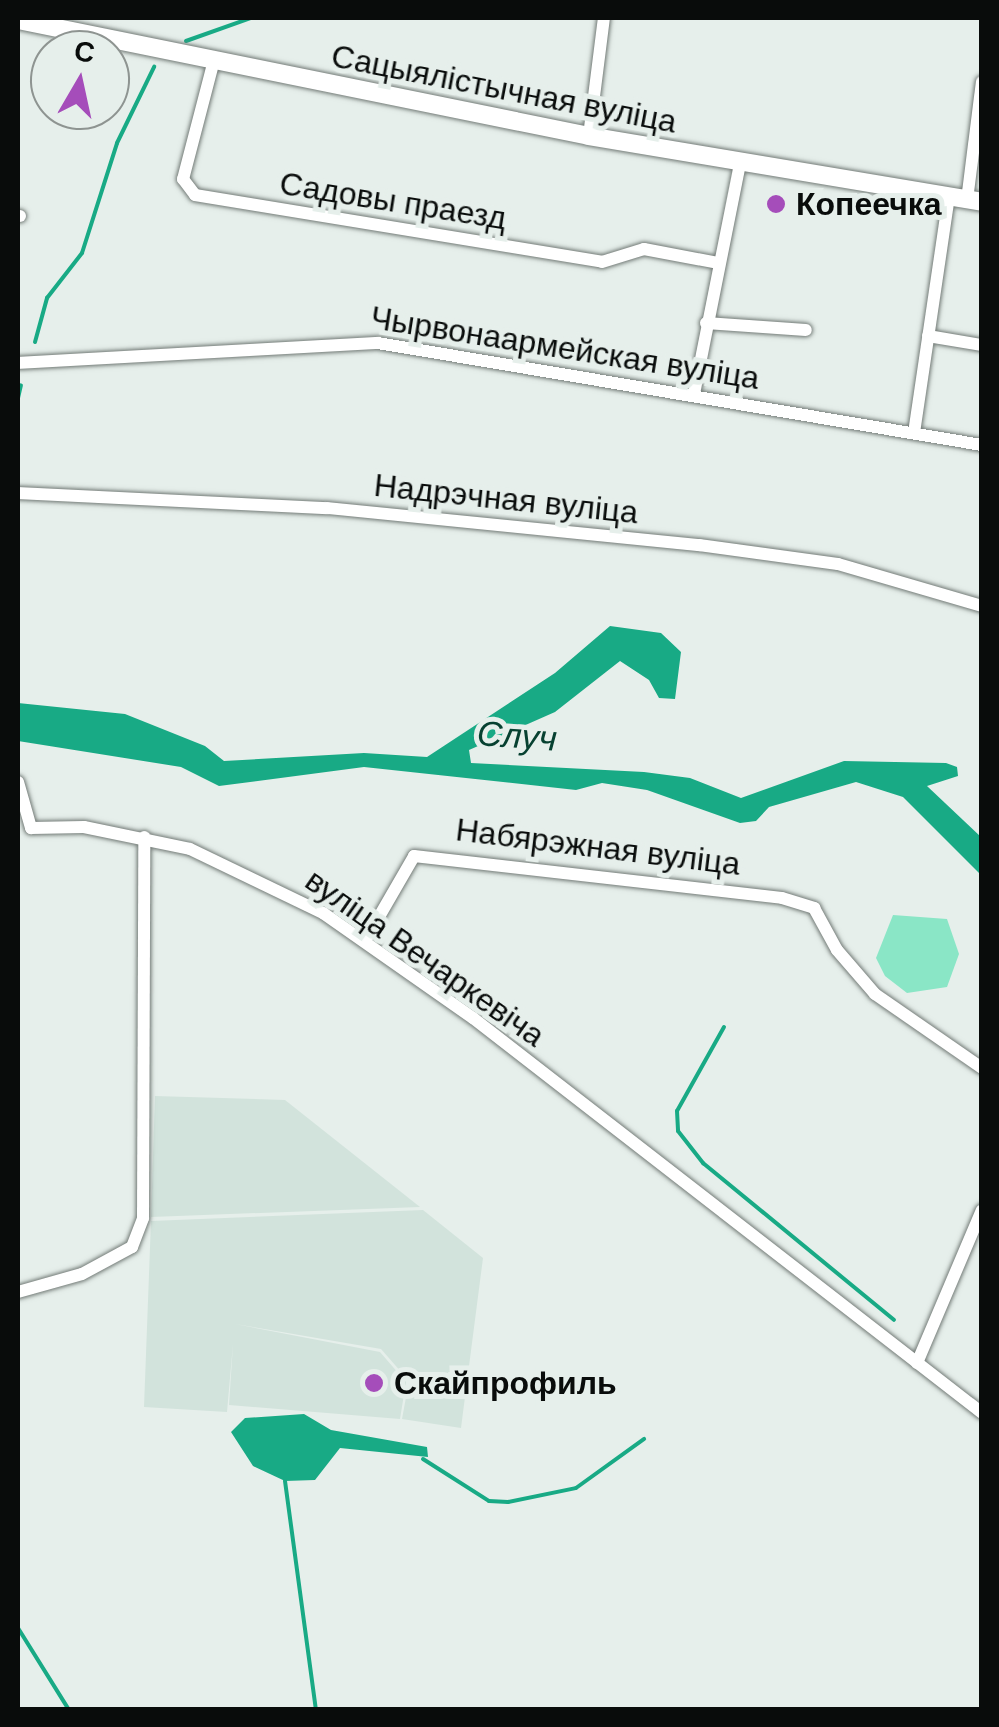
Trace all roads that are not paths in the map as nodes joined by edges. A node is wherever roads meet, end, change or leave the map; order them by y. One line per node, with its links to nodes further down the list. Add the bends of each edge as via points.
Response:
1 (604, 18): 5 (street)
2 (18, 20): 3 (main road, Сацыялістычная вуліца)
3 (214, 64): 5 (main road, Сацыялістычная вуліца); 8 (street, Садовы праезд, via 183,179 195,196 602,262 644,250)
4 (982, 82): 7 (street)
5 (589, 136): 6 (main road, Сацыялістычная вуліца)
6 (740, 164): 7 (main road, Сацыялістычная вуліца); 8 (street)
7 (966, 200): 11 (street)
8 (718, 263): 9 (street)
9 (706, 323): 10 (street); 14 (street)
10 (806, 330)
11 (928, 336): 12 (street); 15 (street)
12 (982, 345)
13 (18, 362): 14 (street, Чырвонаармейская вуліца, via 363,343)
14 (694, 394): 15 (street, Чырвонаармейская вуліца)
15 (914, 433): 16 (street, Чырвонаармейская вуліца)
16 (982, 444)
17 (18, 494): 18 (street, Надрэчная вуліца, via 327,508 699,545 838,564)
18 (982, 606)
19 (18, 782): 20 (street, вуліца Вечаркевіча)
20 (24, 830): 21 (street, вуліца Вечаркевіча)
21 (144, 837): 22 (street, вуліца Вечаркевіча, via 190,849 273,887); 25 (street, via 143,1218 132,1248 82,1274)
22 (364, 941): 23 (street, Набярэжная вуліца, via 414,856 732,890 814,908 836,950 875,994); 26 (street, вуліца Вечаркевіча)
23 (982, 1068)
24 (982, 1210): 26 (street)
25 (18, 1292)
26 (917, 1363): 27 (street)
27 (982, 1413)

